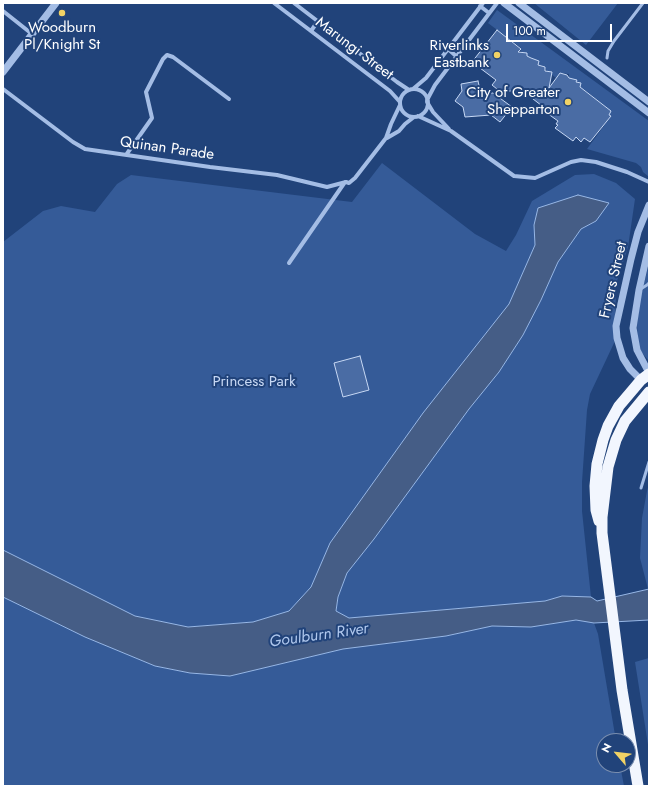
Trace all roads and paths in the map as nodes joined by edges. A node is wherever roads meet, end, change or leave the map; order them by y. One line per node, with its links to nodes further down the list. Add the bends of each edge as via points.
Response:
1 (56, 3): 13 (street)
2 (274, 3): 12 (street, Marungi Street)
3 (294, 3): 11 (street, Marungi Street)
4 (497, 3): 10 (street)
5 (504, 3): 19 (street)
6 (519, 3): 17 (street)
7 (643, 3): 16 (lane, via 614,41 608,51)
8 (482, 5): 10 (street); 14 (street)
9 (3, 11): 13 (street)
10 (489, 13): 15 (street)
11 (318, 21): 12 (street); 21 (street, Marungi Street, via 397,82)
12 (311, 31): 25 (street, Marungi Street, via 390,91)
13 (32, 34): 18 (street)
14 (448, 49): 15 (street); 21 (street, via 426,78)
15 (456, 56): 23 (street, via 434,85)
16 (608, 58)
17 (601, 65): 19 (street); 24 (street)
18 (3, 72)
19 (596, 73): 26 (street)
20 (3, 89): 30 (street, Quinan Parade, via 79,146)
21 (411, 89): 23 (street, via 423,93); 25 (street, via 403,94)
22 (229, 99): 30 (street, via 174,57 167,55 146,92 152,118)
23 (427, 101): 27 (street, via 425,111); 28 (street, via 433,112)
24 (649, 102)
25 (400, 104): 27 (street, via 407,115); 29 (street)
26 (649, 113)
27 (417, 116): 28 (street); 29 (street, via 400,131)
28 (451, 131): 32 (street, via 514,176 535,178 571,162 589,160)
29 (386, 138): 31 (street, via 355,178 349,184)
30 (126, 155): 31 (street, Quinan Parade, via 277,175 326,187)
31 (346, 182): 35 (street)
32 (649, 182)
33 (649, 205): 38 (street, Fryers Street, via 634,245 616,326 623,358 630,369)
34 (649, 246): 37 (street, Fryers Street)
35 (288, 263)
36 (649, 283): 37 (lane)
37 (638, 290): 38 (street, Fryers Street, via 634,340)
38 (647, 378): 42 (highway, via 615,412 598,454 595,497)
39 (649, 392): 42 (highway, via 625,421 611,453 606,477)
40 (649, 462): 41 (lane)
41 (641, 488)
42 (602, 533): 43 (highway, via 622,690)
43 (638, 786)

